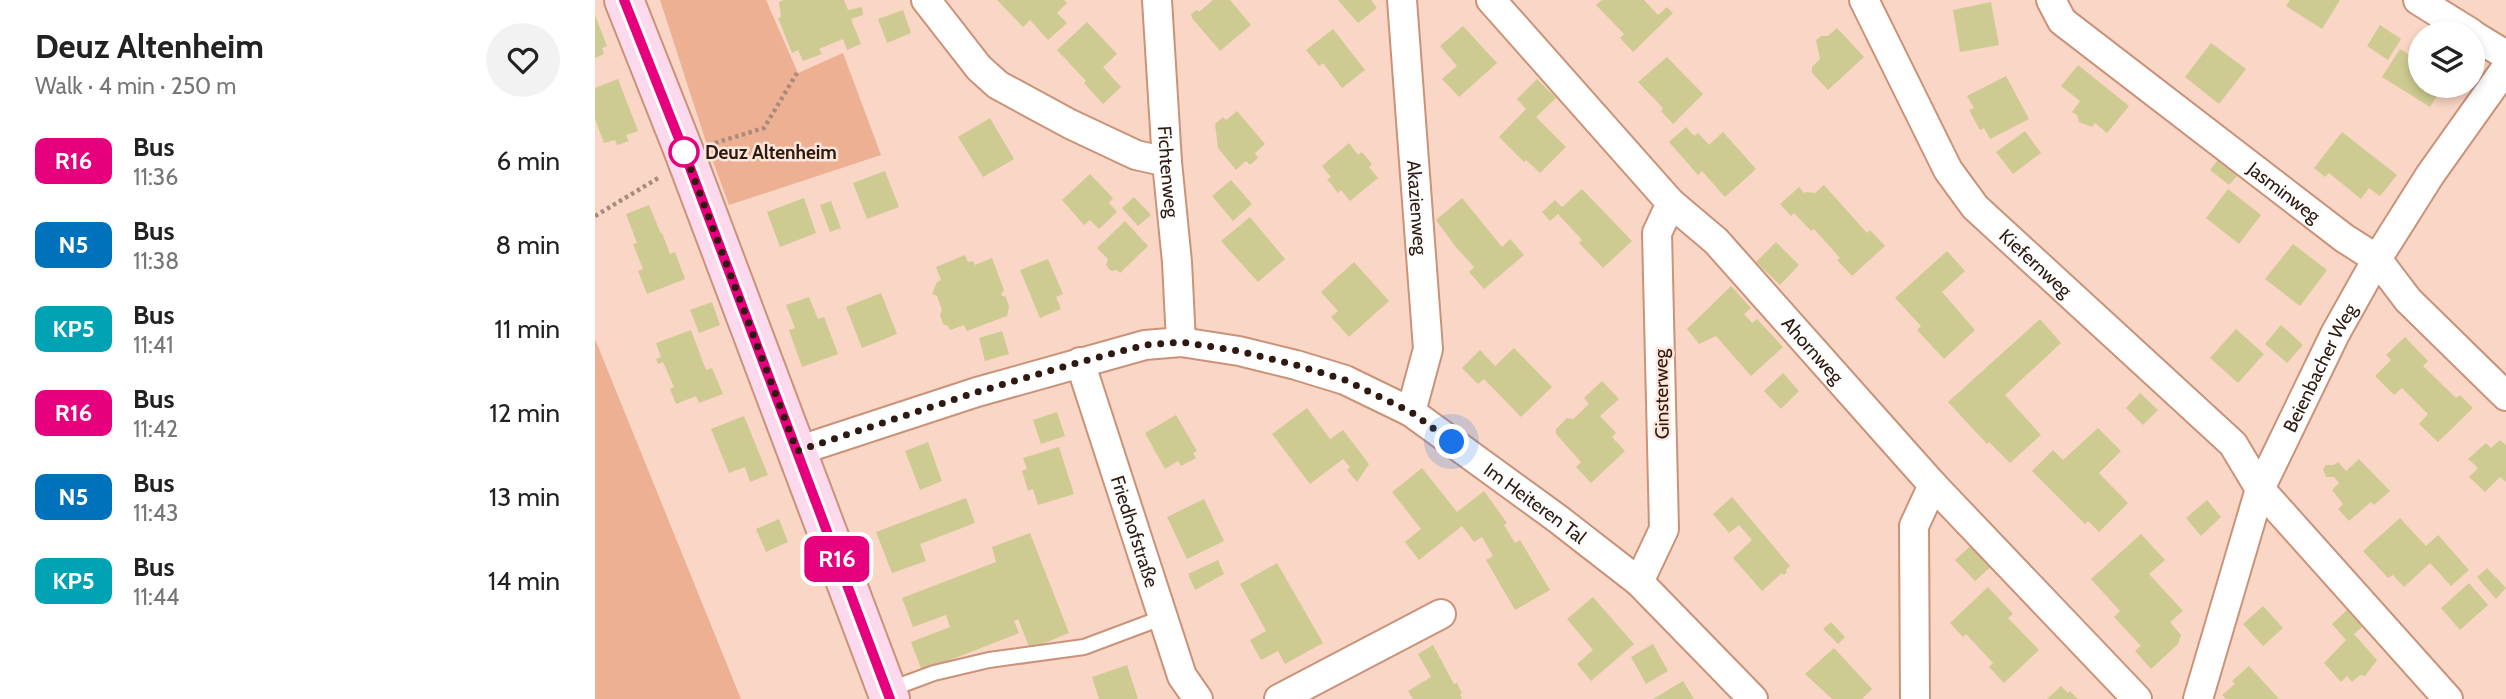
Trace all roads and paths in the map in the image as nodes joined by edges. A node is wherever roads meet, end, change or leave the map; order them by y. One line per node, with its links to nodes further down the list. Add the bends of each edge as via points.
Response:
1 (624, 0): 14 (main road)
2 (926, 0): 15 (street, via 979,68 998,85 1136,155)
3 (1157, 0): 15 (street, Fichtenweg)
4 (1402, 0): 22 (street, Akazienweg, via 1428,349)
5 (1491, 0): 16 (street, Ahornweg)
6 (1864, 0): 25 (street, Kiefernweg, via 1948,170 1975,206 2233,444)
7 (2051, 0): 18 (street, Jasminweg, via 2062,21)
8 (2418, 0): 9 (street)
9 (2451, 21)
10 (2485, 42): 11 (street)
11 (2506, 55)
12 (2506, 68): 18 (street, Beienbacher Weg)
13 (797, 73): 14 (path, via 764,128)
14 (685, 155): 17 (path); 23 (main road)
15 (1167, 162): 19 (street, Fichtenweg)
16 (1671, 204): 24 (street, Ahornweg, via 1716,241); 26 (street, Ginsterweg, via 1657,233 1664,529)
17 (595, 216)
18 (2377, 259): 21 (street, Jasminweg, via 2408,300); 25 (street, Beienbacher Weg)
19 (1181, 342): 20 (street, Im Heiteren Tal, via 1145,345); 22 (street, Im Heiteren Tal, via 1296,365 1345,380)
20 (1080, 362): 23 (street, Im Heiteren Tal); 28 (street, Friedhofstraße)
21 (2506, 396)
22 (1411, 412): 26 (street, Im Heiteren Tal)
23 (797, 451): 29 (main road)
24 (1933, 485): 33 (street, via 1913,526); 34 (street, Ahornweg)
25 (2260, 489): 35 (street, Beienbacher Weg); 36 (street, Kiefernweg)
26 (1639, 582): 32 (street, Im Heiteren Tal)
27 (1441, 614): 31 (street)
28 (1164, 617): 29 (lane, via 1084,647 934,673); 30 (street, Friedhofstraße, via 1182,676)
29 (889, 695)
30 (1198, 699)
31 (1279, 699)
32 (1752, 699)
33 (1915, 699)
34 (2137, 699)
35 (2198, 699)
36 (2448, 699)

